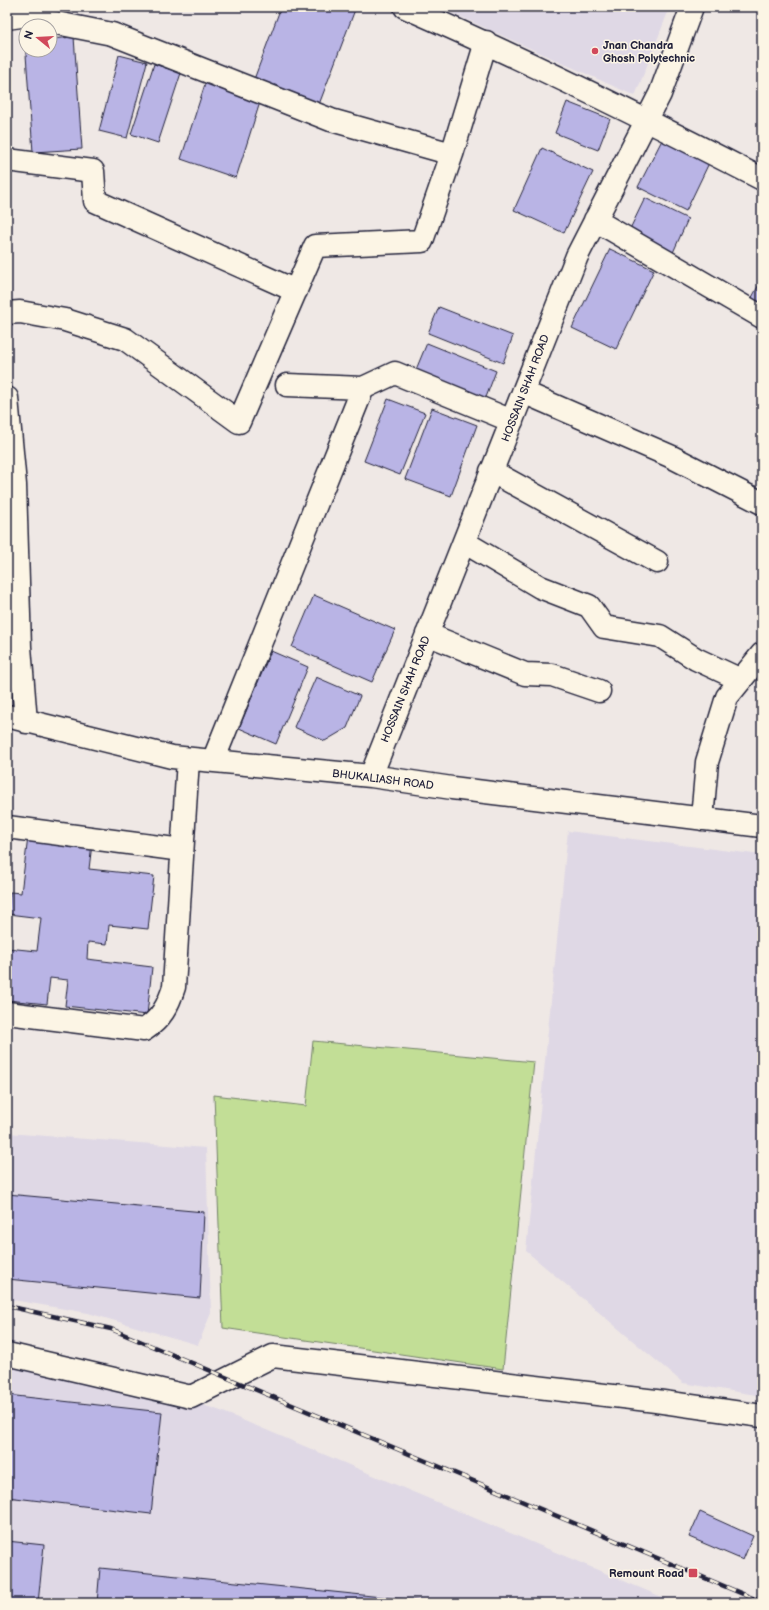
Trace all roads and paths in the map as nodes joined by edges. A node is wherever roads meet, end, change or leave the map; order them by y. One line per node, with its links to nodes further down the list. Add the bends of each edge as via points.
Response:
1 (405, 7): 4 (street)
2 (692, 7): 5 (street, HOSSAIN SHAH ROAD, via 660,94)
3 (7, 18): 6 (street, via 21,16 112,34 331,120)
4 (486, 42): 5 (street); 6 (street)
5 (647, 119): 8 (street); 9 (street, HOSSAIN SHAH ROAD)
6 (452, 154): 10 (street, via 422,241 315,246)
7 (7, 160): 10 (street, via 93,170 95,201)
8 (762, 179)
9 (595, 220): 12 (street); 15 (street, HOSSAIN SHAH ROAD, via 577,256)
10 (296, 291): 11 (street, via 239,422 125,339 65,320 20,312)
11 (7, 313)
12 (762, 317)
13 (288, 385): 14 (street)
14 (362, 388): 17 (street, via 395,373); 29 (street)
15 (523, 392): 17 (street, HOSSAIN SHAH ROAD); 20 (street, via 670,456)
16 (7, 398): 18 (street)
17 (512, 421): 19 (street, HOSSAIN SHAH ROAD)
18 (10, 468): 27 (street, via 20,647)
19 (492, 471): 21 (street, HOSSAIN SHAH ROAD); 22 (street)
20 (762, 503)
21 (464, 542): 23 (street, HOSSAIN SHAH ROAD); 25 (street, via 540,586 589,606 604,627 660,636 696,659)
22 (657, 562)
23 (427, 634): 26 (street, via 525,674 552,675); 30 (street, HOSSAIN SHAH ROAD)
24 (762, 654): 25 (street)
25 (741, 680): 31 (street, via 727,697 707,762)
26 (599, 691)
27 (17, 719): 28 (street, BHUKALIASH ROAD)
28 (188, 759): 29 (street, BHUKALIASH ROAD); 34 (street)
29 (213, 761): 30 (street, BHUKALIASH ROAD)
30 (371, 776): 31 (street, BHUKALIASH ROAD)
31 (702, 819): 32 (street, BHUKALIASH ROAD)
32 (762, 826)
33 (7, 827): 34 (street)
34 (182, 850): 35 (street, via 174,987 170,1001 154,1023 144,1030)
35 (7, 1013)
36 (7, 1354): 37 (street, via 191,1397 273,1356)
37 (762, 1416)

